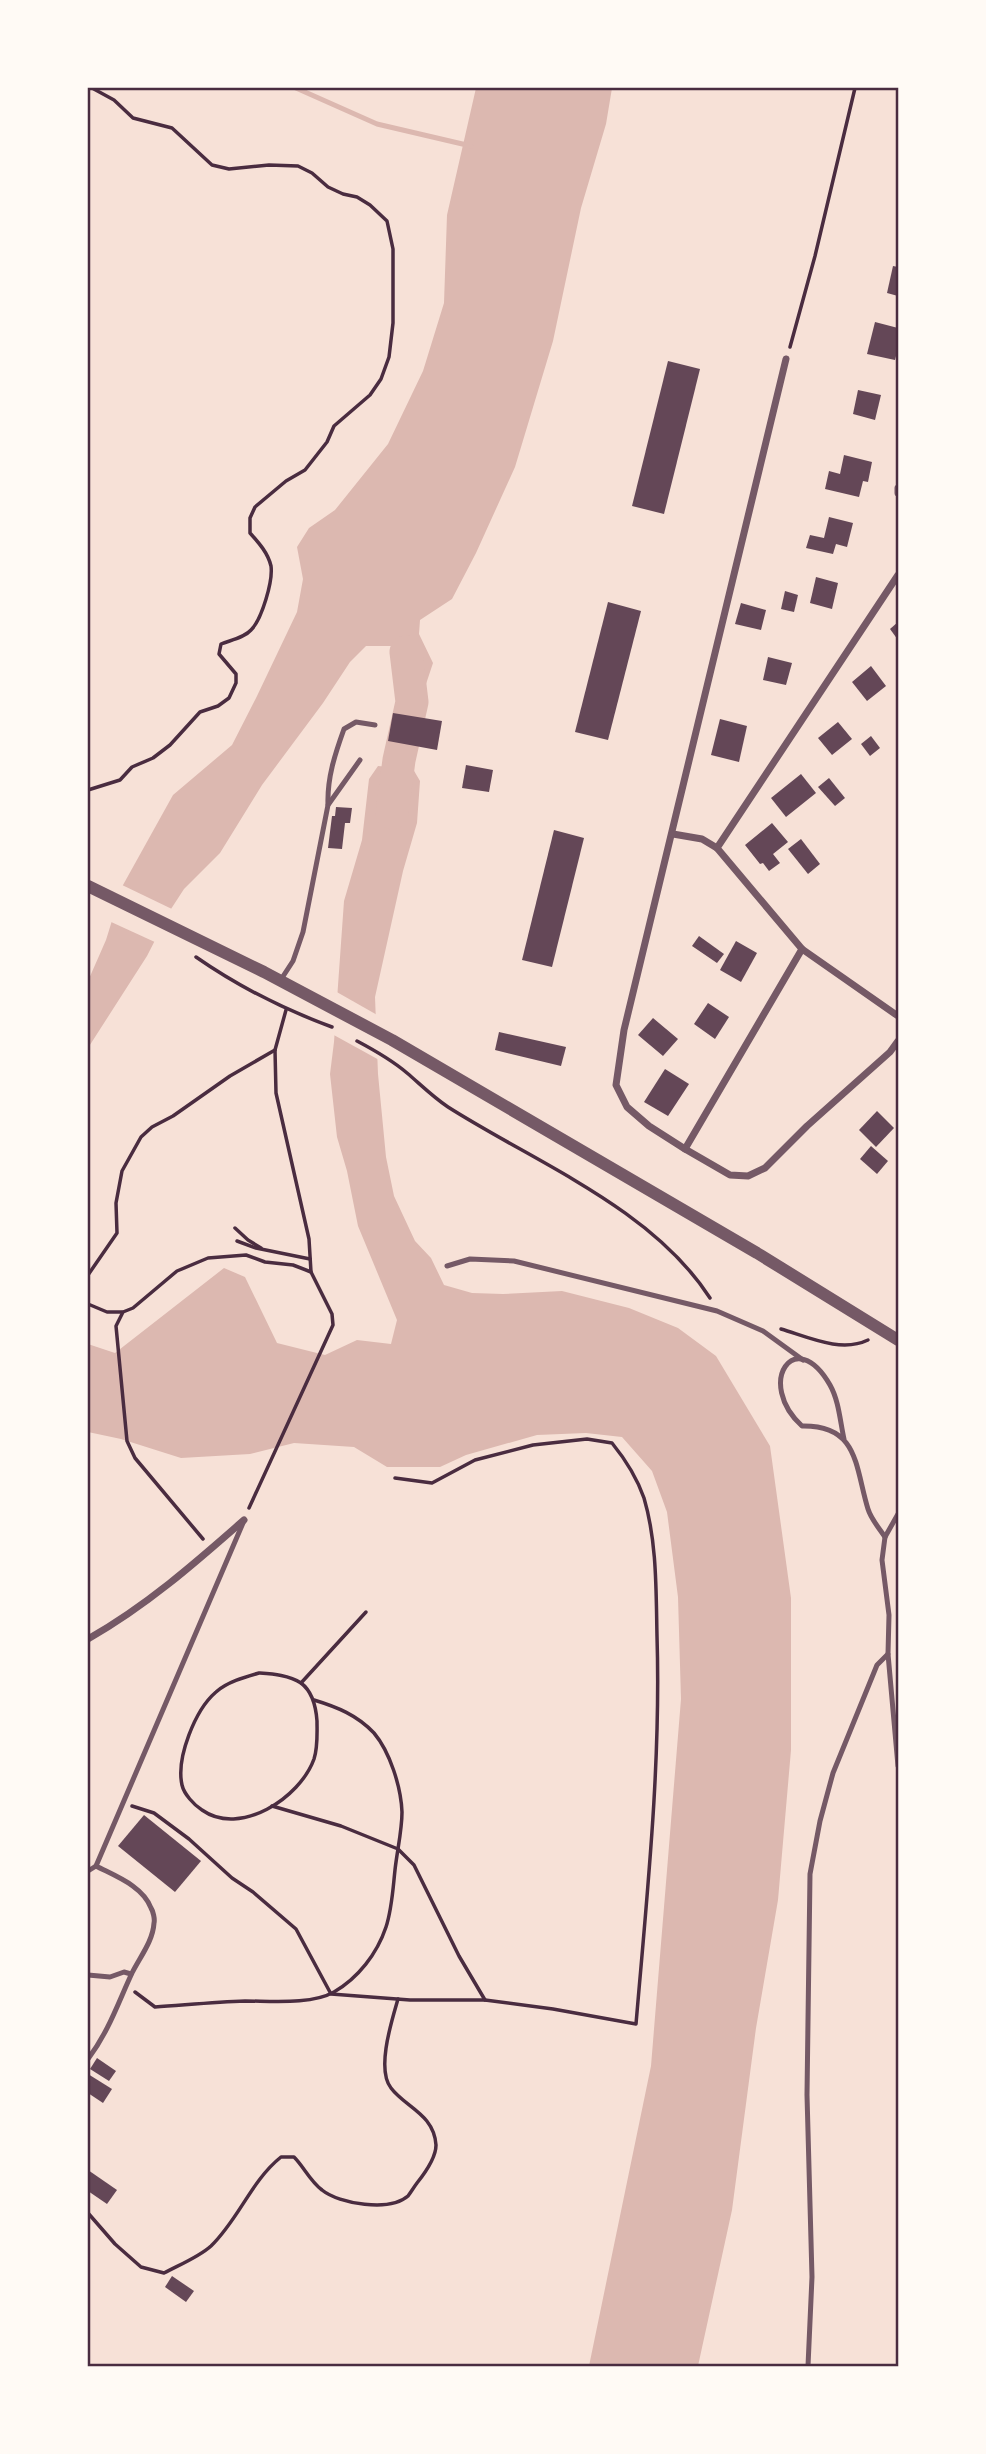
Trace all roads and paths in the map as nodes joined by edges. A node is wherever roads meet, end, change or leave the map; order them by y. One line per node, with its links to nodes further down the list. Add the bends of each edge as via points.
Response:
1 (92, 88): 7 (path, via 133,118 172,128 212,165 229,169 298,166 327,187 370,205 387,221 393,249 393,323 389,357 370,396 334,426 305,471 255,507 250,518 250,533 263,547 271,567 265,604 256,624 250,632 221,644 219,654 236,674 229,698 200,712 170,745 132,767 120,780)
2 (855, 88): 3 (path)
3 (786, 359): 9 (street)
4 (898, 575): 10 (street)
5 (375, 725): 8 (lane, via 356,722 344,729 327,789)
6 (360, 760): 8 (lane)
7 (88, 790)
8 (328, 806): 14 (lane, via 303,932)
9 (673, 834): 10 (street, via 702,839); 21 (street, via 624,1030 616,1085 627,1107 641,1120)
10 (717, 848): 12 (street)
11 (92, 888): 14 (street)
12 (802, 949): 16 (street); 21 (street)
13 (194, 956): 15 (path)
14 (280, 981): 34 (street, via 392,1040)
15 (286, 1010): 17 (path); 20 (path)
16 (898, 1016)
17 (340, 1032)
18 (350, 1037): 30 (path, via 386,1058 444,1105 639,1224 681,1261)
19 (898, 1041): 21 (street, via 765,1168 748,1176 730,1175)
20 (275, 1050): 25 (path, via 276,1093); 28 (path, via 141,1137 122,1171 117,1233)
21 (685, 1149)
22 (235, 1228): 24 (path)
23 (237, 1241): 24 (path)
24 (263, 1249): 25 (path)
25 (310, 1259): 27 (path)
26 (447, 1266): 30 (lane, via 470,1259 514,1261)
27 (311, 1272): 31 (path, via 246,1255 208,1258 177,1272); 39 (path, via 332,1314 330,1334)
28 (88, 1275)
29 (88, 1304): 31 (path, via 107,1312)
30 (717, 1311): 35 (lane, via 763,1331)
31 (123, 1312): 41 (path, via 116,1326 127,1441 156,1486)
32 (771, 1326): 33 (path, via 837,1345)
33 (868, 1340)
34 (898, 1340)
35 (803, 1360): 36 (lane, via 831,1387); 36 (lane, via 785,1364 779,1380 788,1413 802,1426 822,1426)
36 (844, 1438): 40 (lane, via 856,1460 869,1512)
37 (395, 1478): 58 (path, via 432,1483 475,1460 533,1445 587,1439 612,1443 627,1462 643,1497 653,1543 659,1674 650,1871 636,2024)
38 (898, 1514): 40 (lane)
39 (244, 1520): 41 (street); 48 (lane)
40 (885, 1537): 44 (lane, via 882,1560)
41 (212, 1548): 43 (street, via 125,1618)
42 (366, 1612): 45 (path)
43 (88, 1639)
44 (888, 1654): 47 (lane); 61 (lane, via 877,1665 834,1773 810,1874 807,2095 812,2277)
45 (301, 1683): 46 (path); 49 (path, via 260,1673 240,1678 216,1692 198,1716 186,1745 182,1787 202,1810 236,1819 255,1816)
46 (314, 1700): 49 (path, via 314,1759 286,1797); 50 (path, via 353,1715 383,1747 400,1795)
47 (898, 1766)
48 (124, 1804): 51 (lane); 56 (path, via 154,1813 296,1929)
49 (271, 1806): 50 (path, via 341,1826)
50 (398, 1849): 56 (path, via 386,1928 356,1978); 58 (path, via 414,1865)
51 (96, 1866): 52 (lane); 54 (lane, via 129,1883 151,1907 155,1923)
52 (88, 1871)
53 (88, 1975): 54 (lane)
54 (131, 1975): 55 (lane)
55 (127, 1986): 56 (path, via 155,2007 282,2002); 59 (lane)
56 (331, 1994): 57 (path)
57 (398, 1999): 58 (path); 60 (path, via 386,2048 389,2087 420,2111 436,2146 407,2197 393,2203 341,2200 323,2191 294,2157 281,2157 210,2248 164,2273 141,2267)
58 (485, 2000)
59 (88, 2059)
60 (88, 2213)
61 (808, 2367)

